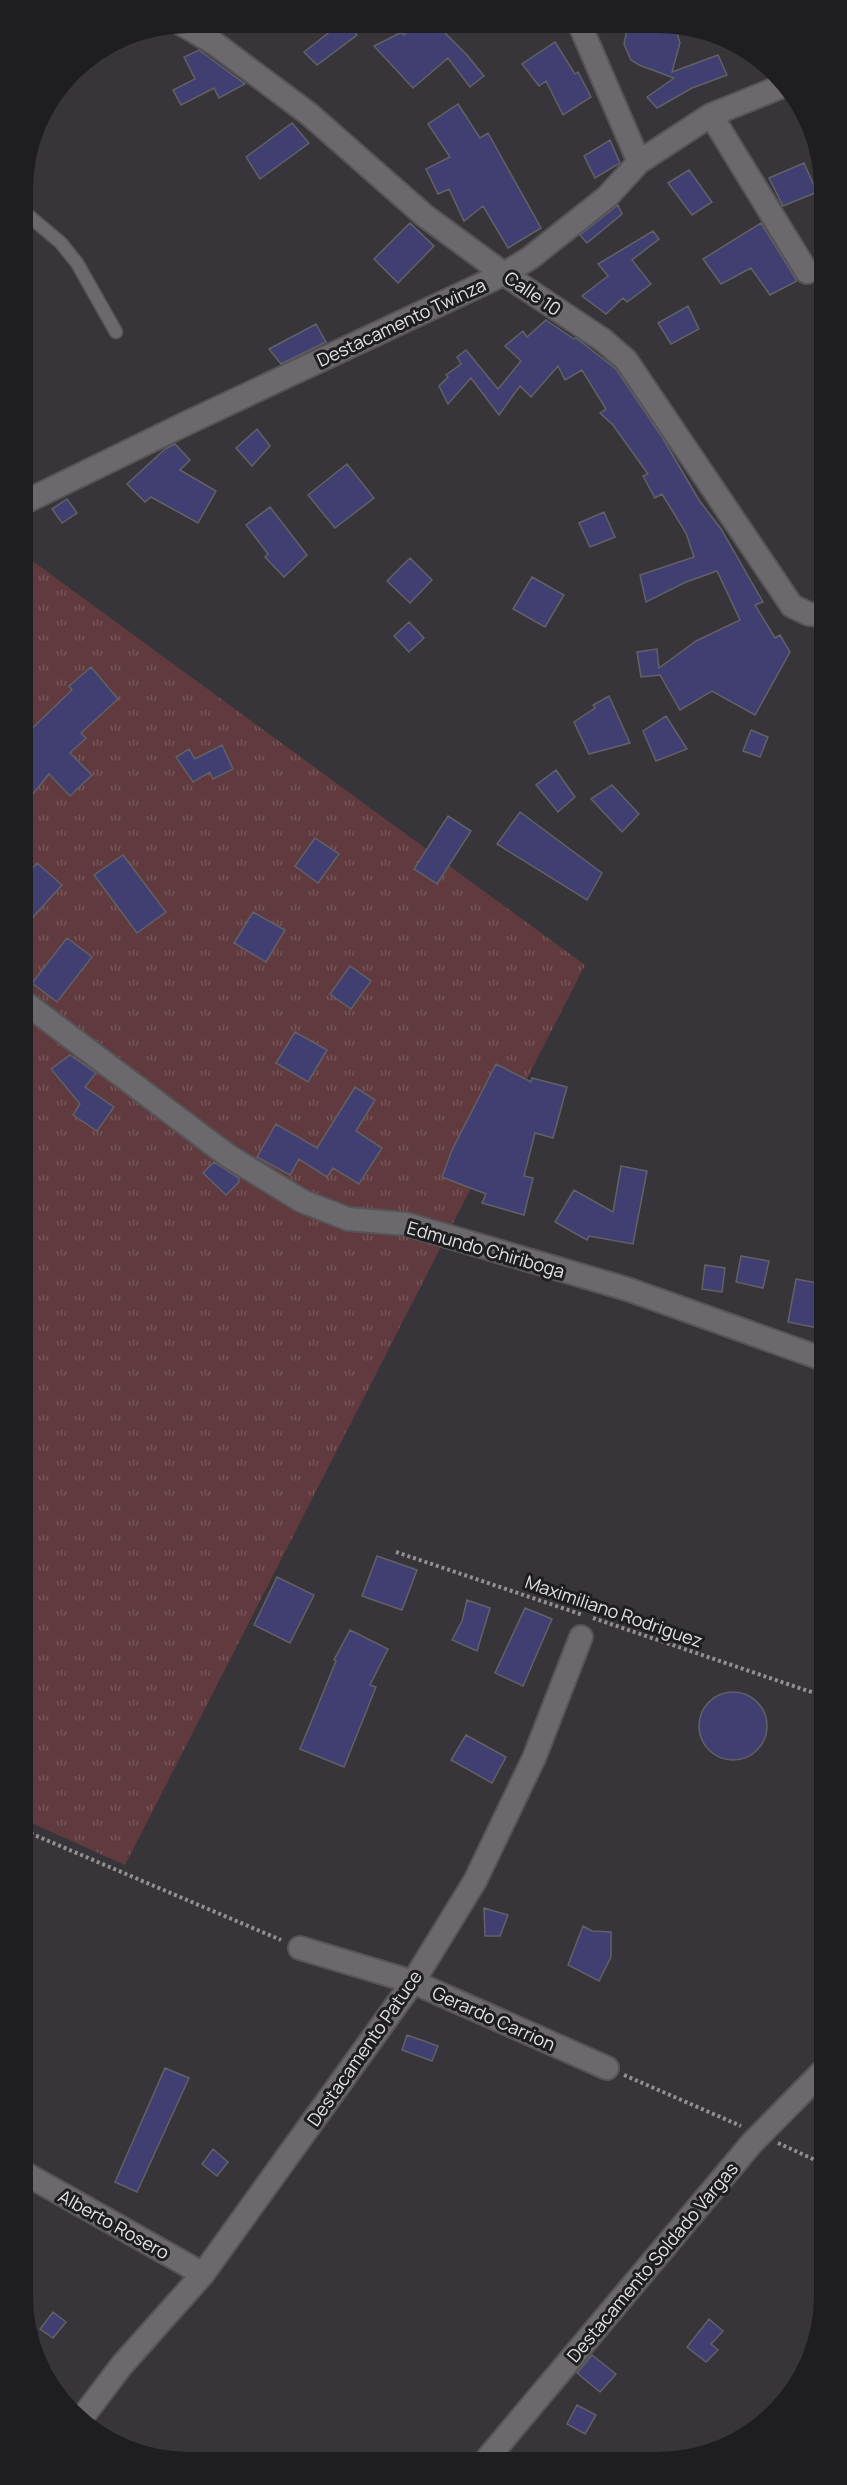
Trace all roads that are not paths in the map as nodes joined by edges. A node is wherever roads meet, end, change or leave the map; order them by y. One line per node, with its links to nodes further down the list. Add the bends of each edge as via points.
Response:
1 (197, 33): 8 (street, Calle 10, via 309,114 408,202)
2 (583, 33): 5 (street)
3 (777, 88): 4 (street, Destacamento Twinza)
4 (711, 115): 5 (street, Destacamento Twinza); 7 (street)
5 (639, 162): 8 (street, Destacamento Twinza, via 607,197)
6 (33, 219): 9 (lane, via 77,263)
7 (807, 272)
8 (504, 274): 10 (street, Destacamento Twinza); 11 (street, Calle 10, via 603,340 626,360 792,606)
9 (116, 332)
10 (33, 498)
11 (814, 614)
12 (33, 1009): 13 (street, Edmundo Chiriboga, via 227,1155 302,1201 348,1219 406,1224 627,1289)
13 (814, 1356)
14 (580, 1637): 16 (street, Destacamento Patuce, via 534,1758 475,1881)
15 (300, 1948): 16 (street, Gerardo Carrion)
16 (413, 1982): 17 (street, Gerardo Carrion); 20 (street, Destacamento Patuce)
17 (607, 2068)
18 (814, 2080): 22 (street, Destacamento Soldado Vargas, via 760,2134)
19 (33, 2178): 20 (street, Alberto Rosero)
20 (203, 2274): 21 (street, Destacamento Patuce, via 122,2365)
21 (86, 2413)
22 (495, 2452)

